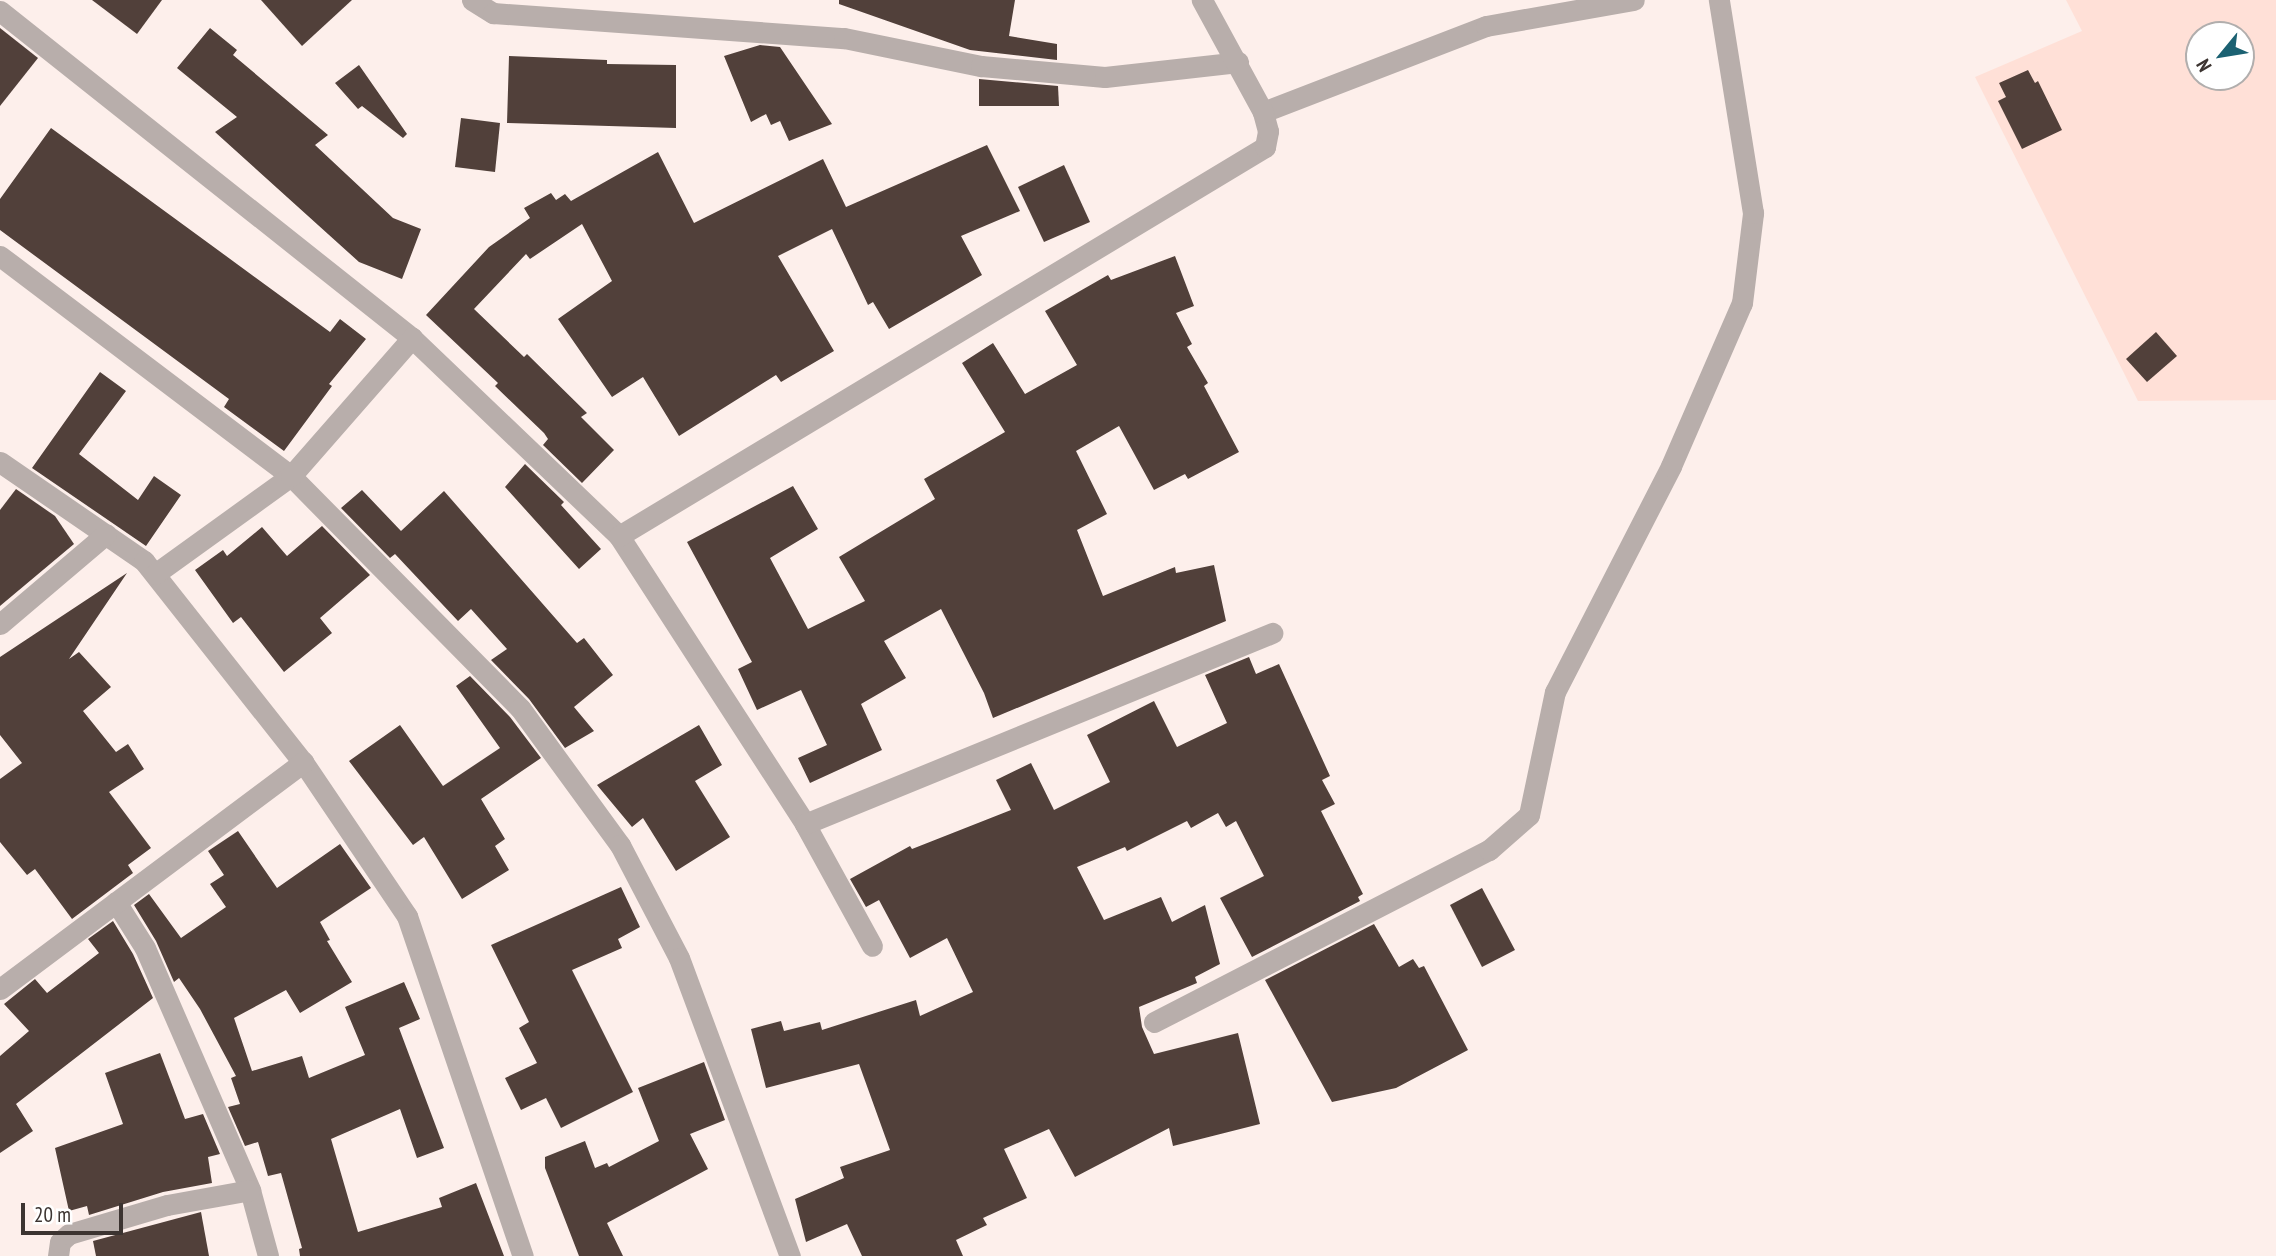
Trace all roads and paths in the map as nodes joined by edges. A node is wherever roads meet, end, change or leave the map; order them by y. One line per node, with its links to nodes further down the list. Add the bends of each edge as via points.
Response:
1 (472, 0): 6 (street, via 493,13 844,38 981,66 1105,77)
2 (1202, 0): 6 (street)
3 (1634, 0): 7 (street, via 1486,26)
4 (1719, 0): 22 (street, via 1753,213 1742,303 1671,466 1555,692 1529,815 1489,850)
5 (0, 11): 9 (street)
6 (1238, 62): 7 (street)
7 (1263, 111): 13 (street, via 1268,131 1265,147)
8 (0, 256): 11 (street)
9 (412, 338): 11 (street); 13 (street)
10 (0, 461): 12 (street)
11 (291, 476): 14 (street); 27 (street, via 520,708 620,845 679,958)
12 (106, 534): 14 (street); 15 (street)
13 (619, 536): 18 (street)
14 (155, 574): 17 (street)
15 (0, 624)
16 (1272, 632): 18 (street)
17 (303, 762): 19 (street); 26 (street, via 407,916)
18 (805, 824): 20 (street)
19 (116, 902): 21 (street); 23 (street, via 145,948)
20 (872, 946)
21 (0, 989)
22 (1154, 1022)
23 (250, 1189): 24 (street, via 167,1205 69,1234 60,1242); 25 (street)
24 (58, 1256)
25 (268, 1256)
26 (523, 1256)
27 (790, 1256)

